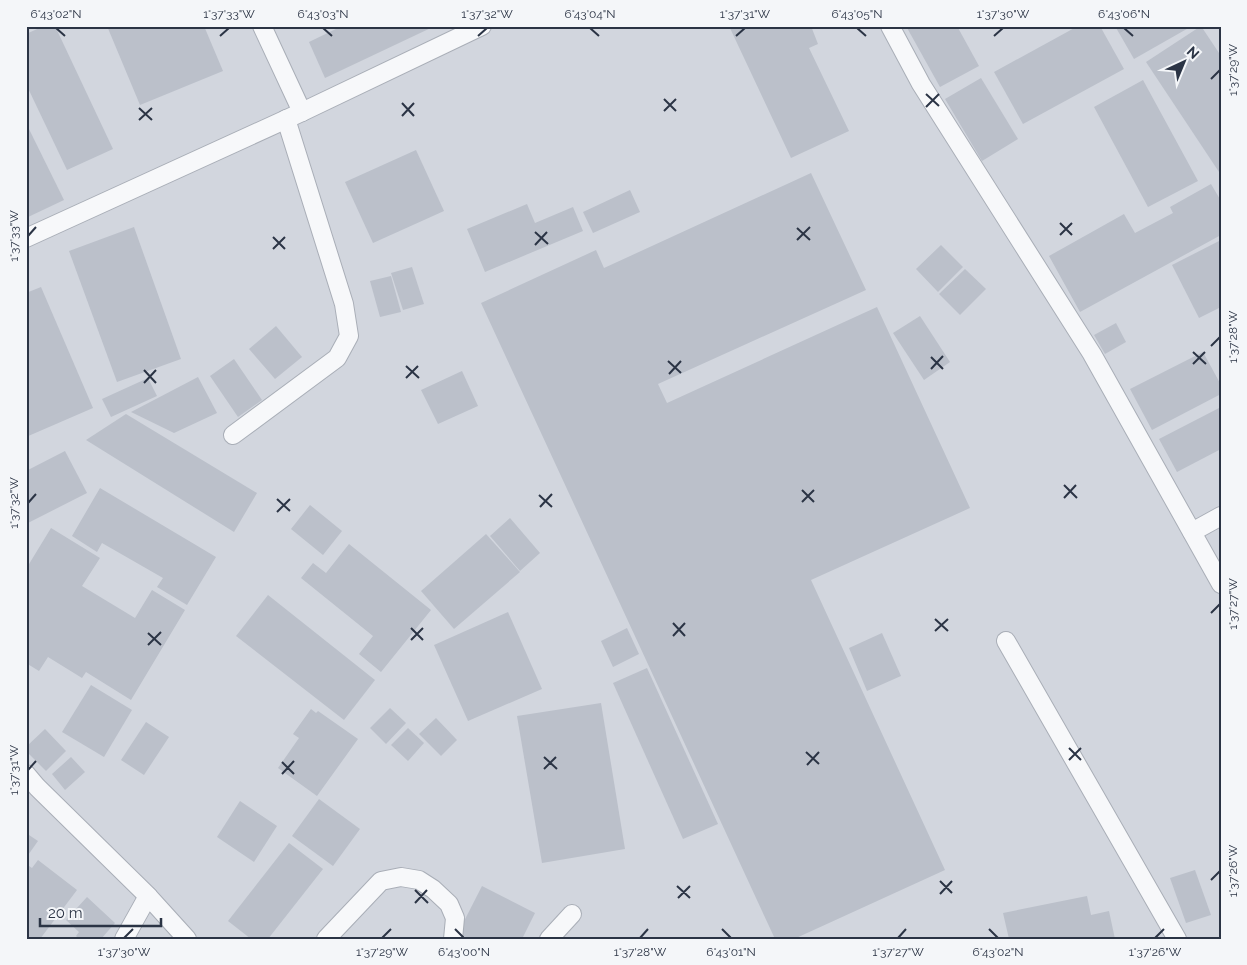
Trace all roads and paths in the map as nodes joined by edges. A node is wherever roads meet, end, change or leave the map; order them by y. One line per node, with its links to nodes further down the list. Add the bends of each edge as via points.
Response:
1 (262, 26): 4 (lane)
2 (482, 26): 4 (lane)
3 (890, 26): 9 (lane, via 920,84 1092,354)
4 (302, 112): 5 (lane)
5 (286, 119): 6 (lane); 7 (lane, via 344,304 349,336 337,358)
6 (26, 238)
7 (233, 436)
8 (1221, 516): 9 (lane)
9 (1192, 532): 10 (lane)
10 (1221, 584)
11 (1006, 642): 20 (lane)
12 (26, 774): 13 (lane)
13 (148, 896): 15 (lane); 16 (lane)
14 (572, 914): 19 (lane)
15 (124, 939)
16 (187, 939)
17 (326, 939): 18 (lane, via 381,881 401,877 419,880 449,904 455,918)
18 (453, 939)
19 (549, 939)
20 (1177, 939)

